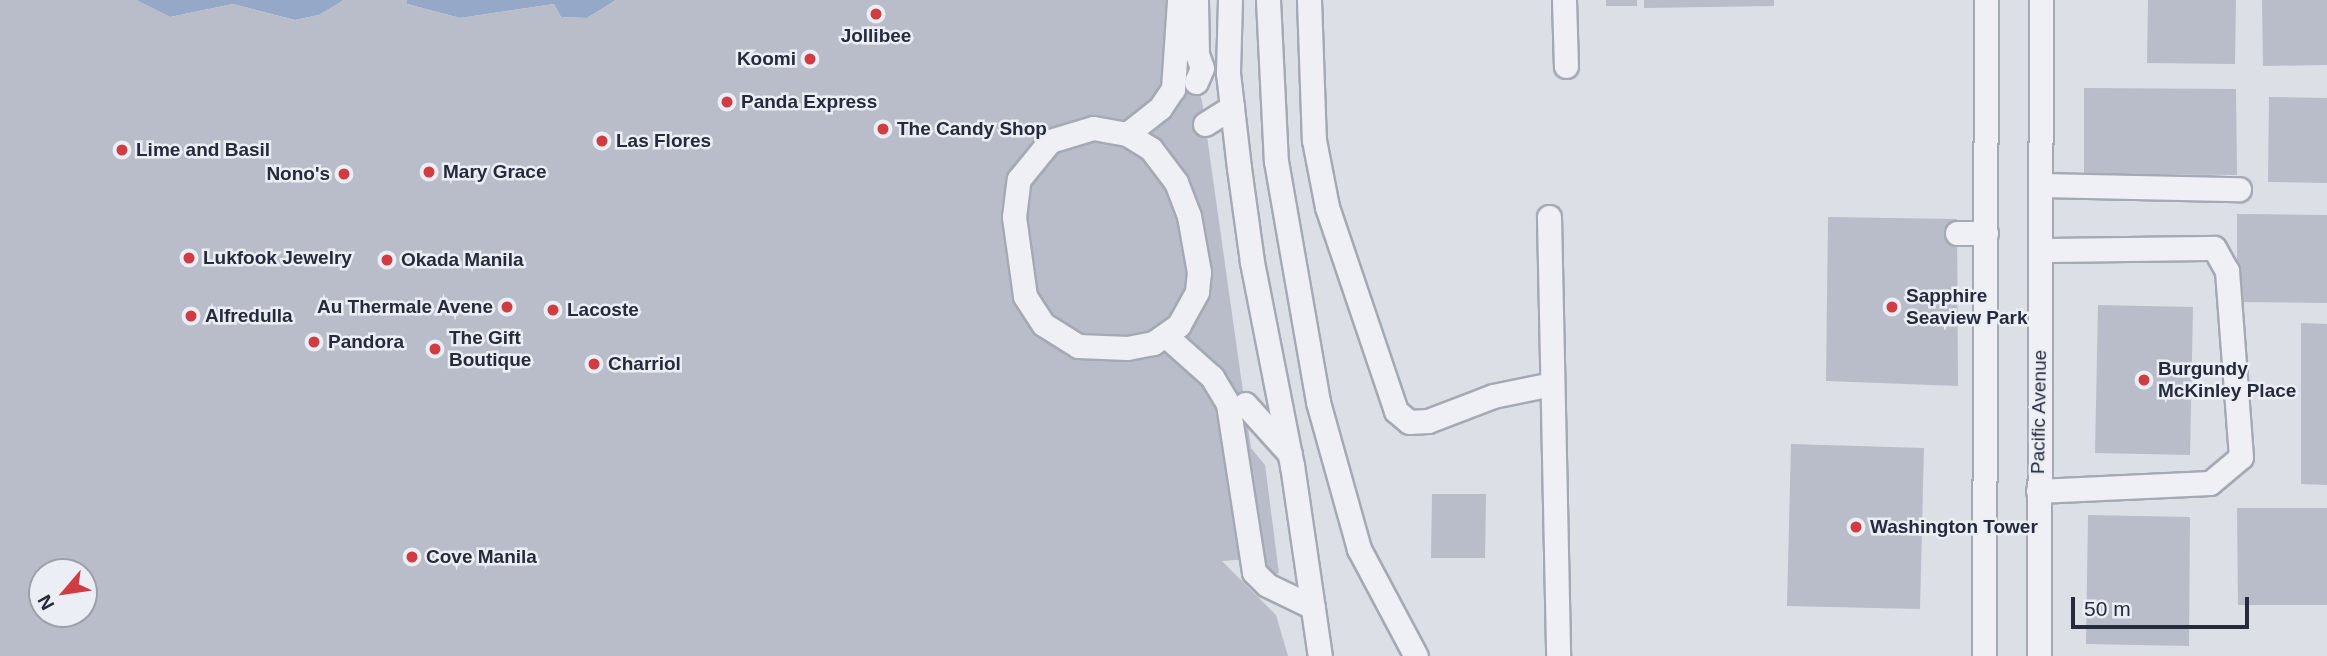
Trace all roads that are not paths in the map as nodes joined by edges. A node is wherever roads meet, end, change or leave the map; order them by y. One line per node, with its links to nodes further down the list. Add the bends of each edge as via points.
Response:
1 (1179, 0): 13 (street, via 1172,89 1160,108)
2 (1196, 0): 10 (street, via 1197,54 1202,68)
3 (1230, 0): 11 (street)
4 (1268, 0): 27 (street, via 1276,161 1318,402 1359,549)
5 (1309, 0): 21 (street, via 1314,140 1327,207 1396,411 1409,422 1428,421 1493,396)
6 (1564, 0): 9 (street)
7 (1986, 0): 18 (street)
8 (2041, 0): 14 (street, Pacific Avenue)
9 (1566, 66)
10 (1196, 82)
11 (1232, 107): 12 (street); 23 (street, via 1252,262)
12 (1205, 124)
13 (1127, 134): 20 (street, via 1166,163 1193,237 1197,292 1189,311); 20 (street, via 1080,129 1050,141 1027,164 1014,198 1021,278 1025,296 1043,324 1078,346 1127,348)
14 (2041, 185): 15 (street); 19 (street, Pacific Avenue)
15 (2239, 189)
16 (1549, 217): 21 (street)
17 (1957, 233): 18 (street)
18 (1986, 233): 29 (street)
19 (2041, 250): 24 (street, Pacific Avenue); 24 (street, via 2214,248 2227,271 2241,457 2210,483)
20 (1166, 336): 25 (street, via 1212,377 1228,404 1254,572 1267,585)
21 (1552, 384): 28 (street)
22 (1245, 404): 23 (street)
23 (1290, 454): 25 (street)
24 (2038, 491): 30 (street, Pacific Avenue)
25 (1312, 607): 26 (street)
26 (1320, 656)
27 (1416, 656)
28 (1558, 656)
29 (1984, 656)
30 (2039, 656)

